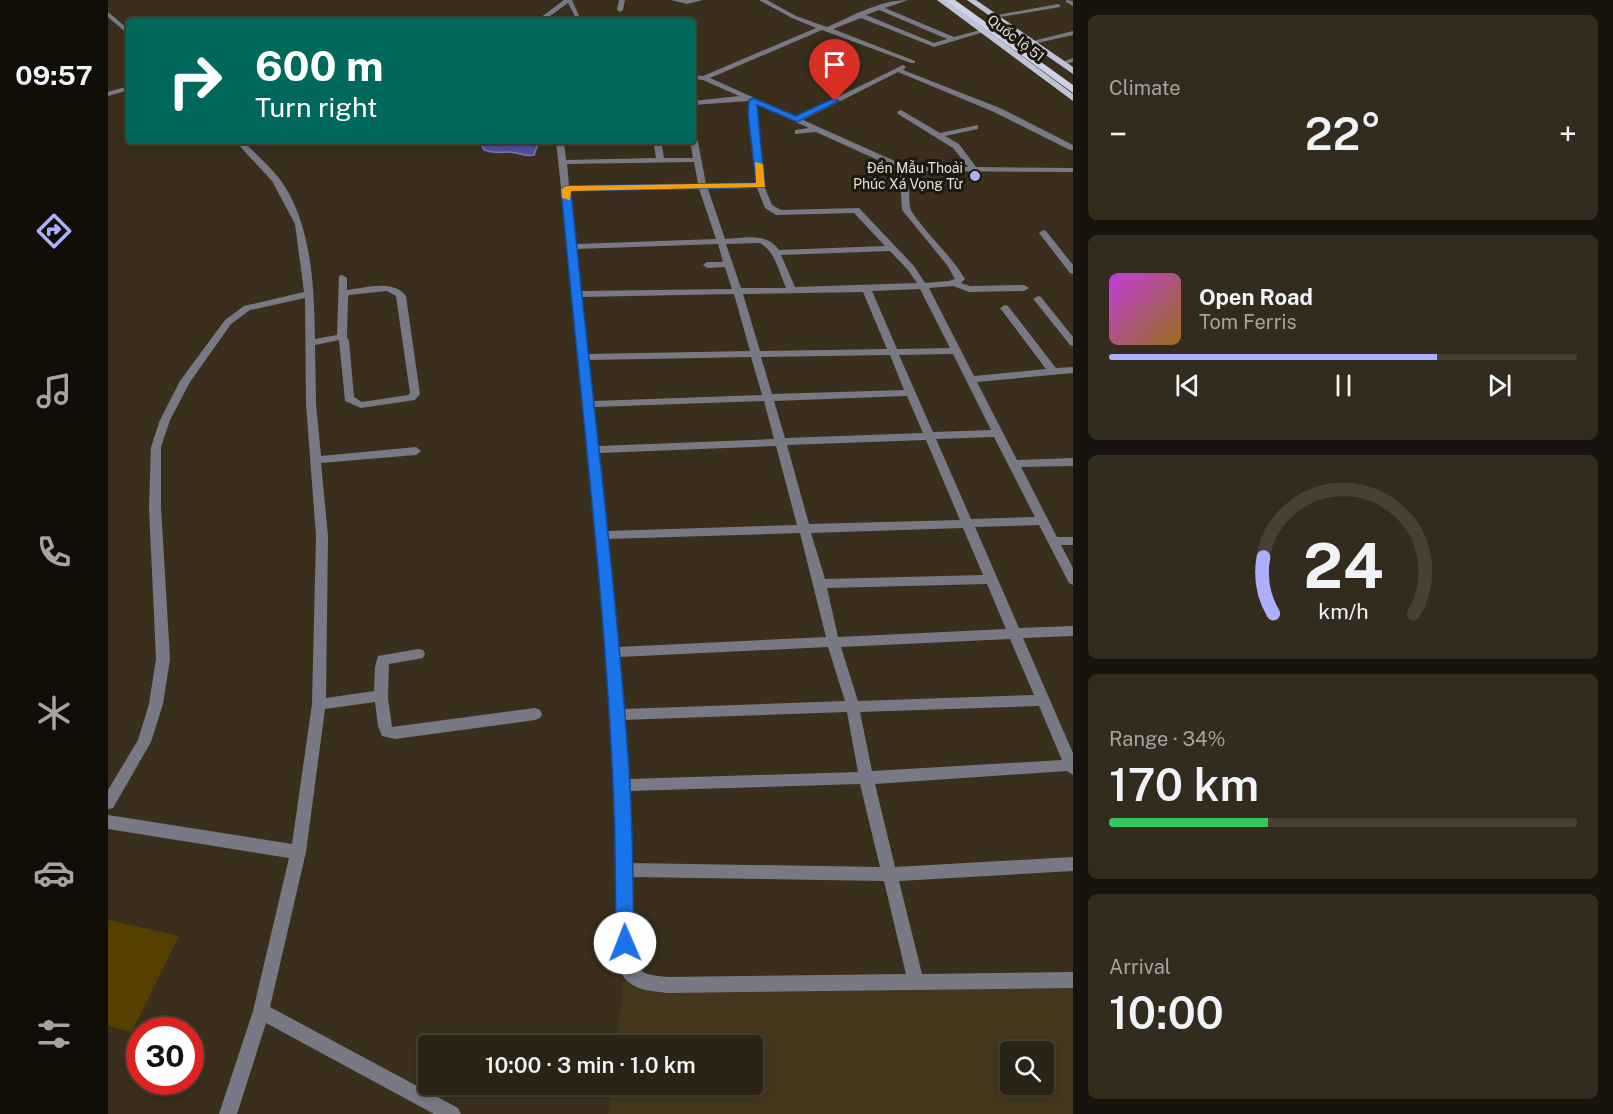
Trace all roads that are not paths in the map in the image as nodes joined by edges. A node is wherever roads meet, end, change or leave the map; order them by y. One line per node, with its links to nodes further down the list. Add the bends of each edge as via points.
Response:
1 (569, 0): 15 (street); 18 (street)
2 (622, 0): 13 (street)
3 (674, 0): 4 (street)
4 (700, 0)
5 (764, 0): 19 (street)
6 (905, 0): 12 (street)
7 (941, 0): 21 (main road, Quốc lộ 51)
8 (949, 0): 25 (highway, Quốc lộ 51)
9 (963, 0): 10 (highway, Quốc lộ 51)
10 (975, 5): 17 (main road, Quốc lộ 51); 24 (highway, Quốc lộ 51)
11 (1059, 6): 17 (street)
12 (878, 7): 16 (street); 23 (street)
13 (620, 10)
14 (108, 14): 20 (street)
15 (577, 15)
16 (860, 15): 19 (street); 23 (street, via 934,45)
17 (994, 16): 24 (main road, Quốc lộ 51)
18 (543, 18)
19 (823, 29): 28 (street, via 913,62); 31 (street)
20 (126, 30)
21 (984, 31): 23 (street); 25 (main road, Quốc lộ 51)
22 (1073, 33): 24 (street)
23 (954, 40)
24 (1028, 43): 27 (main road, Quốc lộ 51); 32 (highway, Quốc lộ 51)
25 (1008, 45): 34 (highway, Quốc lộ 51); 36 (main road, Quốc lộ 51)
26 (1073, 60): 27 (street)
27 (1062, 63): 29 (main road, Quốc lộ 51)
28 (898, 70): 40 (street); 49 (street, via 997,110)
29 (1073, 72)
30 (696, 77): 31 (street)
31 (704, 78): 37 (street)
32 (1073, 79)
33 (126, 89): 35 (street)
34 (1073, 90)
35 (108, 94)
36 (1073, 98)
37 (750, 99): 38 (street); 40 (street); 56 (street)
38 (696, 103)
39 (901, 112): 44 (street)
40 (797, 120): 42 (street)
41 (975, 127): 44 (street)
42 (818, 129): 43 (street); 53 (street)
43 (798, 132)
44 (940, 135): 54 (street, via 960,150)
45 (242, 144): 74 (street, via 276,180 299,224)
46 (560, 144): 52 (street)
47 (657, 144): 50 (street)
48 (694, 144): 51 (street)
49 (1073, 148)
50 (660, 160): 51 (street); 52 (street)
51 (696, 160): 57 (street)
52 (562, 162): 58 (street)
53 (900, 169): 54 (street); 68 (street, via 906,184 906,210 957,272 960,279)
54 (974, 170): 55 (street)
55 (1073, 170)
56 (761, 185): 57 (street); 62 (street, via 768,206 779,213 856,210)
57 (703, 187): 58 (street); 60 (street)
58 (566, 189): 61 (street)
59 (1043, 233): 66 (street)
60 (721, 242): 61 (street); 63 (street, via 761,240); 64 (street)
61 (572, 247): 75 (street)
62 (892, 248): 63 (street); 69 (street)
63 (776, 253): 72 (street)
64 (729, 264): 65 (street); 73 (street)
65 (707, 265)
66 (1073, 271)
67 (342, 278): 76 (street)
68 (954, 283): 69 (street); 70 (street, via 969,289)
69 (923, 286): 71 (street); 82 (street)
70 (1024, 288)
71 (866, 289): 72 (street); 83 (street)
72 (792, 291): 73 (street)
73 (738, 292): 75 (street); 84 (street)
74 (309, 294): 81 (street); 123 (street, via 247,308 228,322 184,381 165,420 156,447 155,507 164,658 144,742)
75 (577, 294): 85 (street)
76 (343, 295): 79 (street); 79 (street, via 388,288 399,293 416,394 361,405 352,402)
77 (1038, 299): 80 (street)
78 (1005, 308): 87 (street)
79 (342, 337): 81 (street)
80 (1073, 343)
81 (310, 344): 97 (street)
82 (956, 351): 83 (street); 88 (street)
83 (895, 352): 84 (street); 89 (street)
84 (755, 354): 85 (street); 90 (street)
85 (582, 357): 91 (street)
86 (1073, 370): 87 (street)
87 (1053, 372): 88 (street)
88 (970, 379): 92 (street)
89 (912, 393): 90 (street); 93 (street)
90 (768, 398): 91 (street); 94 (street)
91 (588, 404): 95 (street)
92 (998, 433): 93 (street); 99 (street)
93 (931, 436): 94 (street); 101 (street)
94 (780, 443): 95 (street); 102 (street)
95 (594, 450): 103 (street)
96 (416, 451): 97 (street)
97 (316, 460): 116 (street, via 322,536)
98 (1073, 462): 99 (street)
99 (1014, 464): 100 (street)
100 (1043, 521): 101 (street); 105 (street)
101 (968, 523): 102 (street); 106 (street)
102 (804, 528): 103 (street); 108 (street)
103 (602, 535): 112 (street)
104 (1073, 541): 105 (street)
105 (1053, 542): 107 (street)
106 (992, 579): 108 (street); 110 (street)
107 (1073, 580)
108 (820, 584): 111 (street)
109 (1073, 631): 110 (street)
110 (1015, 633): 111 (street); 115 (street)
111 (833, 642): 112 (street); 117 (street)
112 (612, 652): 119 (street)
113 (418, 654): 114 (street, via 383,660)
114 (382, 696): 116 (street); 118 (street, via 384,727 395,734)
115 (1043, 700): 117 (street); 120 (street)
116 (319, 704): 125 (street)
117 (853, 706): 119 (street); 121 (street)
118 (535, 714)
119 (616, 714): 122 (street)
120 (1072, 766): 121 (street)
121 (866, 778): 122 (street); 128 (street)
122 (621, 785): 127 (street)
123 (108, 804)
124 (108, 822): 125 (street)
125 (298, 852): 131 (street)
126 (1073, 864): 128 (street)
127 (624, 870): 128 (street); 130 (street, via 629,970 641,981 668,985)
128 (889, 874): 130 (street)
129 (1073, 980): 130 (street)
130 (916, 982)
131 (261, 1011): 132 (street); 133 (street)
132 (228, 1114)
133 (452, 1114)

